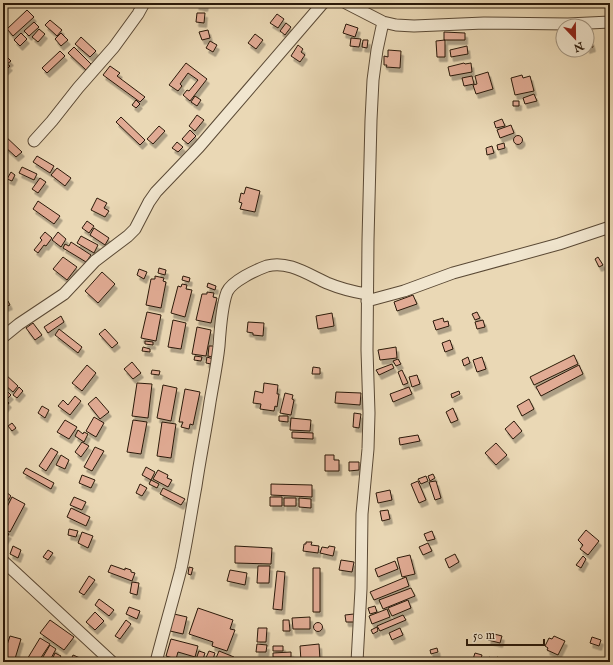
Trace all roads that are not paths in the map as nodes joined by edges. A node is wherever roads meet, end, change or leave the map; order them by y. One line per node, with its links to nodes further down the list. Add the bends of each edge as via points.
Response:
1 (144, 3): 6 (street, via 114,47)
2 (323, 3): 9 (street, via 199,147 156,192 135,229 95,261 64,294)
3 (346, 3): 4 (street)
4 (383, 22): 5 (street, via 414,26); 8 (street, via 373,80)
5 (610, 22)
6 (34, 141)
7 (610, 227): 8 (street, via 453,273 404,291)
8 (367, 297): 13 (street, via 300,270 280,265 258,270 232,285 228,291 190,525); 14 (street, via 369,413 362,514)
9 (3, 337)
10 (6, 564): 11 (street); 12 (street)
11 (3, 576)
12 (112, 662)
13 (156, 662)
14 (357, 662)

